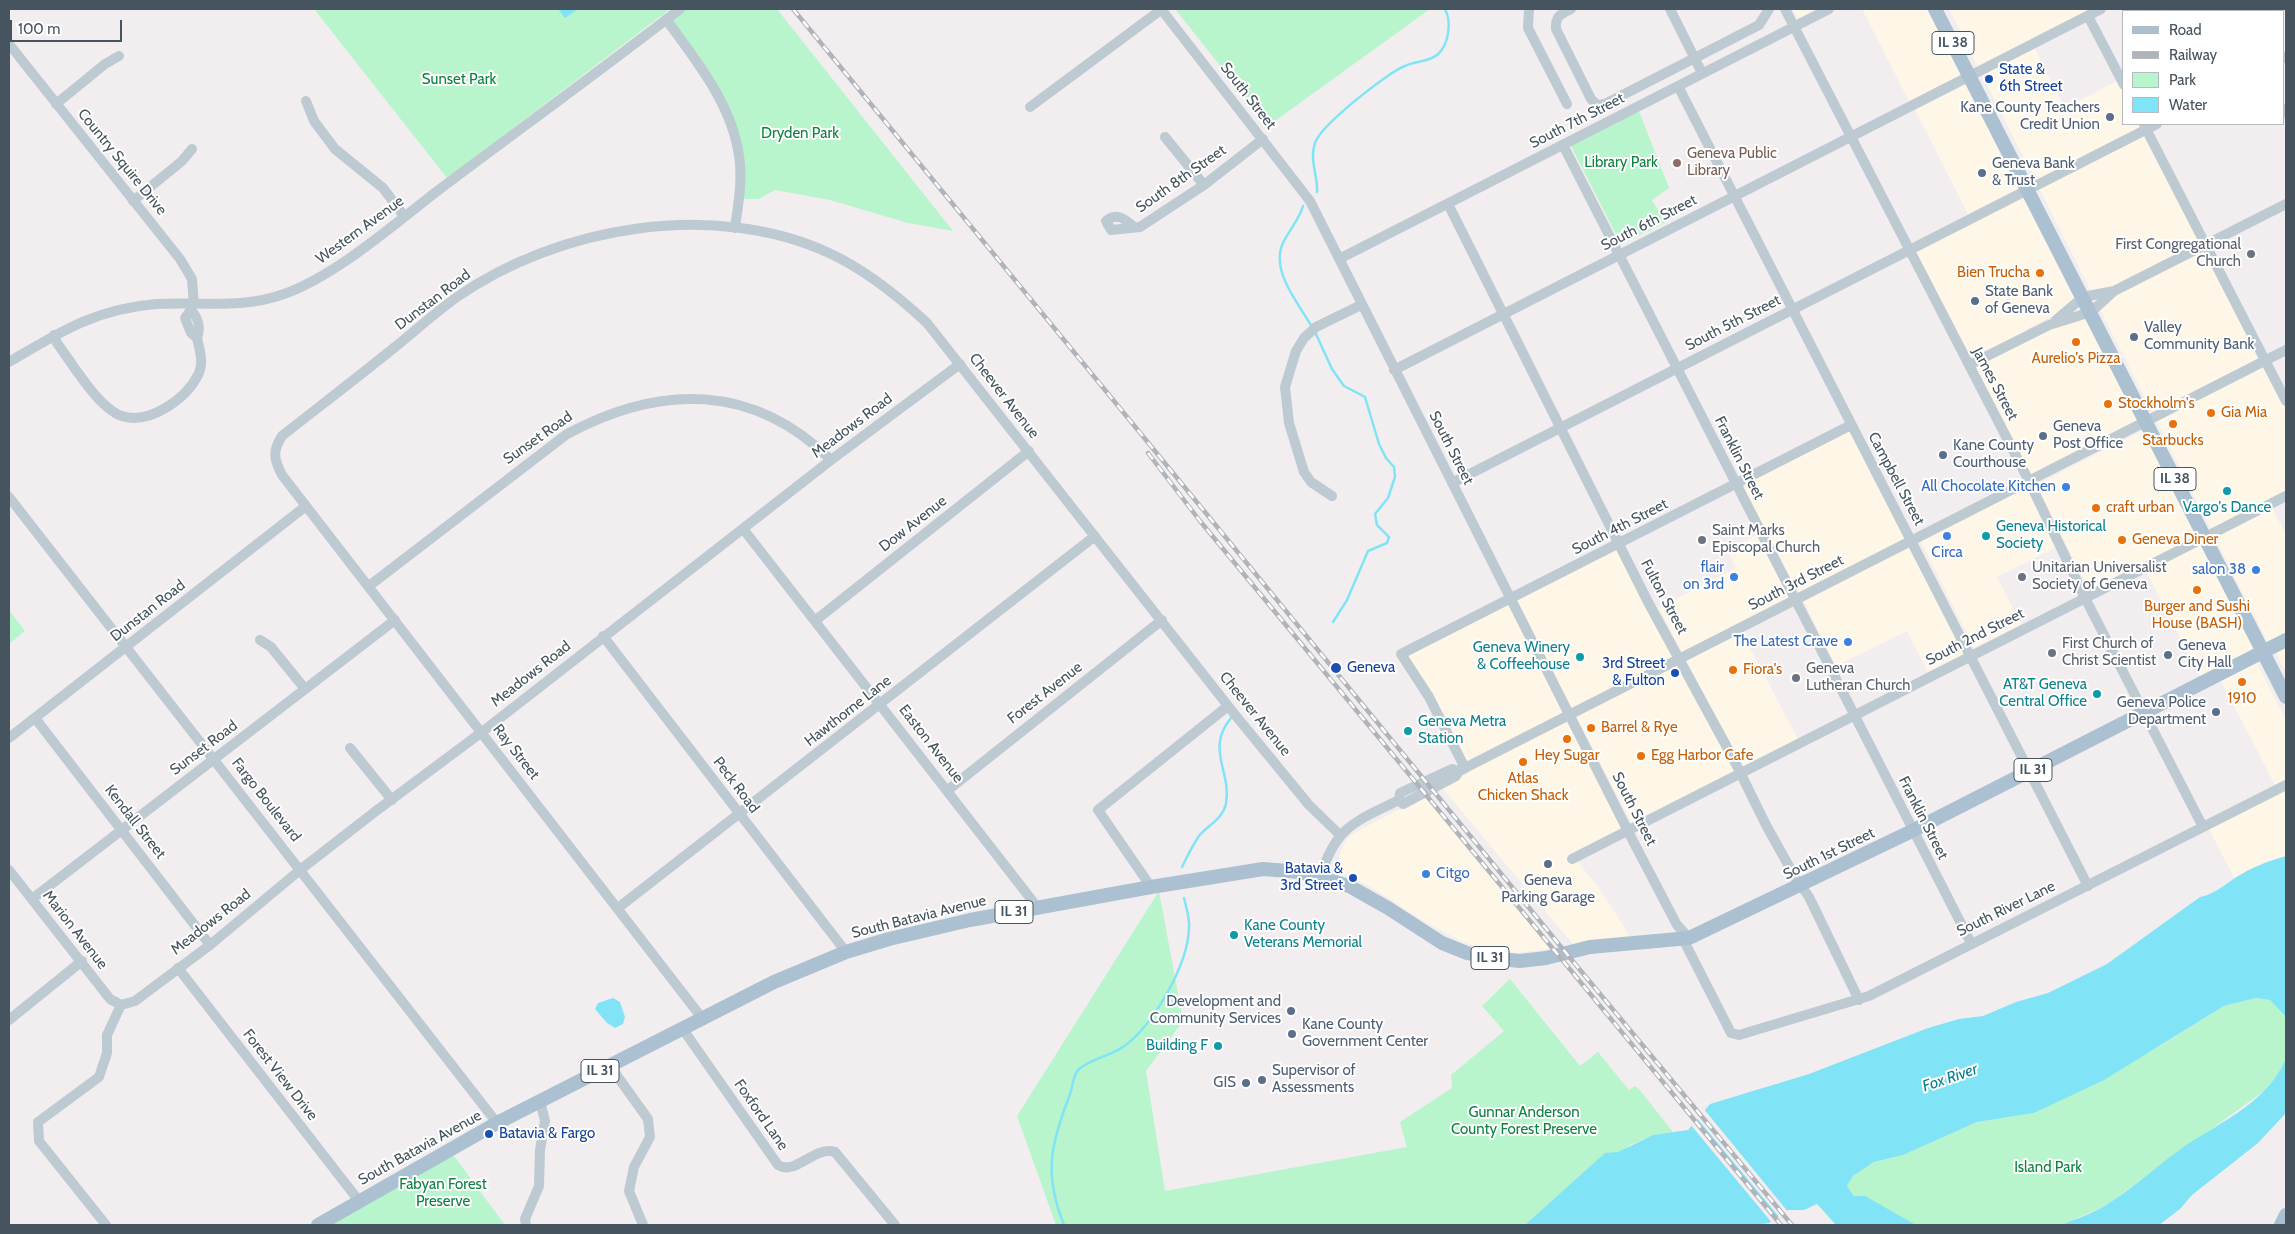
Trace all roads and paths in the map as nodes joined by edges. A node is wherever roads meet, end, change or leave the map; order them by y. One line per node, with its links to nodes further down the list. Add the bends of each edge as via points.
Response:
1 (680, 9): 12 (street, Western Avenue)
2 (1161, 9): 24 (street); 28 (street, South Street)
3 (1529, 9): 23 (street, via 1528,28)
4 (1571, 9): 16 (street, via 1559,15 1555,21 1556,29 1597,105 1605,104)
5 (1670, 9): 16 (street)
6 (1769, 9): 16 (street, via 1759,25)
7 (1784, 9): 13 (street, James Street)
8 (1829, 9): 13 (street, South 7th Street)
9 (1935, 9): 18 (main road, IL 38)
10 (2102, 9): 11 (street, South 6th Street)
11 (2088, 16): 18 (street, South 6th Street); 19 (street)
12 (666, 20): 37 (street, Western Avenue); 38 (street, via 716,92 734,133 740,157)
13 (1794, 27): 17 (street, South 7th Street); 27 (street, James Street)
14 (9, 44): 22 (street, Country Squire Drive)
15 (119, 56): 22 (street)
16 (1694, 57): 17 (street)
17 (1702, 73): 20 (street, South 7th Street)
18 (1970, 76): 27 (street, South 6th Street); 32 (main road, IL 38)
19 (2122, 81)
20 (1678, 86): 29 (street, South 7th Street); 33 (street, Campbell Street)
21 (306, 102): 37 (street, via 314,121 335,149 383,188)
22 (56, 104): 34 (street, Country Squire Drive)
23 (1568, 104)
24 (1030, 107)
25 (2145, 126): 32 (street, South 5th Street); 40 (street)
26 (1165, 137): 31 (street)
27 (1850, 137): 33 (street, South 6th Street); 41 (street, James Street)
28 (1263, 139): 31 (street, South 8th Street); 43 (street, South Street, via 1310,201)
29 (1563, 145): 35 (street, South 7th Street); 42 (street, Franklin Street)
30 (192, 149): 34 (street)
31 (1204, 185): 39 (street, South 8th Street, via 1140,226)
32 (2027, 188): 41 (street, South 5th Street); 45 (main road, IL 38)
33 (1735, 196): 42 (street, South 6th Street); 48 (street, Campbell Street)
34 (133, 201): 46 (street, Country Squire Drive, via 192,279)
35 (1448, 204): 43 (street, South 7th Street); 50 (street, Fulton Street)
36 (2286, 204): 40 (street)
37 (404, 216): 46 (street, Western Avenue, via 328,273 305,285 261,301)
38 (735, 228): 57 (street, Cheever Avenue, via 799,242 859,268 906,303); 66 (street, Dunstan Road, via 684,224 644,227 562,246 513,265 457,297 282,436)
39 (1111, 230)
40 (2206, 244): 44 (street); 55 (street)
41 (1909, 251): 48 (street, South 5th Street); 58 (street, James Street)
42 (1619, 255): 50 (street, South 6th Street); 59 (street, Franklin Street)
43 (1339, 259): 47 (street, South Street)
44 (2114, 292): 45 (street); 49 (street)
45 (2083, 297): 49 (main road, IL 38); 51 (street)
46 (194, 305): 52 (street, Western Avenue, via 158,304 123,308 94,316)
47 (1361, 305): 60 (street, South Street); 71 (street, via 1316,327 1299,345 1285,387 1289,423 1304,472 1311,482)
48 (1793, 309): 59 (street, South 5th Street); 63 (street, Campbell Street)
49 (2091, 312): 51 (street); 62 (main road, IL 38)
50 (1503, 314): 60 (street, South 6th Street); 64 (street, Fulton Street)
51 (2049, 325): 58 (street)
52 (54, 335): 53 (street, via 106,408 122,416 140,419 161,411 184,393 198,375 202,357); 56 (street, Western Avenue)
53 (197, 338)
54 (2286, 350): 55 (street, South 3rd Street)
55 (2265, 360): 61 (street); 62 (street, South 3rd Street)
56 (9, 362)
57 (960, 364): 65 (street, Cheever Avenue); 67 (street, Meadows Road)
58 (1969, 365): 68 (street, James Street)
59 (1677, 368): 64 (street, South 5th Street); 70 (street, Franklin Street)
60 (1394, 370): 69 (street, South Street)
61 (2286, 401)
62 (2145, 420): 68 (street, South 3rd Street); 77 (main road, IL 38)
63 (1852, 425): 70 (street, South 4th Street); 78 (street, Campbell Street)
64 (1561, 427): 69 (street, South 5th Street); 79 (street, Fulton Street)
65 (1029, 451): 76 (street, Cheever Avenue); 85 (street, Dow Avenue)
66 (274, 455): 74 (street, Ray Street, via 282,475)
67 (831, 460): 75 (street, Meadows Road); 80 (street, Sunset Road, via 789,425 760,410 692,399 626,408 594,419 567,434)
68 (2029, 480): 78 (street, South 3rd Street); 81 (street, James Street)
69 (1452, 483): 82 (street, South Street)
70 (1736, 484): 79 (street, South 4th Street); 83 (street, Franklin Street)
71 (1332, 496)
72 (2286, 496): 77 (street, South 2nd Street)
73 (9, 497): 90 (street, Fargo Boulevard)
74 (306, 506): 80 (street, Ray Street); 90 (street, Dunstan Road)
75 (744, 530): 85 (street, Easton Avenue); 87 (street, Meadows Road)
76 (1096, 536): 86 (street, Cheever Avenue); 96 (street, Hawthorne Lane)
77 (2205, 537): 81 (street, South 2nd Street); 91 (main road, IL 38)
78 (1912, 540): 83 (street, South 3rd Street); 92 (street, Campbell Street)
79 (1619, 544): 82 (street, South 4th Street); 93 (street, Fulton Street)
80 (369, 586): 84 (street, Ray Street)
81 (2085, 598): 92 (street, South 2nd Street); 98 (street, James Street)
82 (1510, 599): 99 (street, South Street); 106 (street, South 4th Street, via 1402,654 1428,697)
83 (1796, 600): 93 (street, South 3rd Street); 100 (street, Franklin Street)
84 (395, 620): 94 (street, Sunset Road); 102 (street, Ray Street)
85 (816, 620): 96 (street, Easton Avenue)
86 (1162, 620): 97 (street, Cheever Avenue); 110 (street, Forest Avenue)
87 (603, 636): 102 (street, Meadows Road); 112 (street, Peck Road)
88 (260, 640): 94 (street, via 271,647)
89 (2286, 640): 91 (main road, IL 31)
90 (126, 648): 101 (street, Dunstan Road); 105 (street, Fargo Boulevard)
91 (2263, 652): 95 (main road, IL 38); 98 (main road, South 1st Street / IL 31)
92 (1971, 655): 100 (street, South 2nd Street); 107 (street, Campbell Street)
93 (1680, 660): 99 (street, South 3rd Street); 108 (street, Fulton Street)
94 (305, 689): 105 (street, Sunset Road)
95 (2286, 698)
96 (881, 704): 110 (street, Easton Avenue); 112 (street, Hawthorne Lane)
97 (1228, 706): 117 (street, Cheever Avenue, via 1309,805); 124 (street, via 1098,810)
98 (2144, 713): 107 (main road, South 1st Street / IL 31); 113 (street, James Street)
99 (1569, 714): 106 (street, South 3rd Street); 115 (street, South Street)
100 (1855, 714): 108 (street, South 2nd Street); 116 (street, Franklin Street)
101 (35, 718): 103 (street, Dunstan Road); 114 (street, Kendall Street)
102 (482, 732): 111 (street, Meadows Road); 126 (street, Ray Street)
103 (9, 738)
104 (350, 748): 111 (street)
105 (215, 759): 114 (street, Sunset Road); 120 (street, Fargo Boulevard)
106 (1462, 769): 117 (street, South 3rd Street, via 1452,769 1400,793 1399,800 1356,821)
107 (2029, 772): 116 (main road, South 1st Street / IL 31); 123 (street, Campbell Street)
108 (1740, 774): 115 (street, South 2nd Street); 122 (street, Fulton Street, via 1794,878)
109 (2286, 784): 113 (street, South River Lane)
110 (948, 790): 127 (street, Easton Avenue)
111 (392, 800): 120 (street, Meadows Road)
112 (739, 815): 126 (street, Hawthorne Lane); 132 (street, Peck Road)
113 (2203, 827): 123 (street, South River Lane)
114 (122, 829): 125 (street, Sunset Road); 131 (street, Kendall Street)
115 (1628, 831): 118 (street, South 2nd Street); 129 (street, South Street)
116 (1912, 831): 122 (main road, South 1st Street / IL 31); 130 (street, Franklin Street)
117 (1340, 835): 121 (street, South 3rd Street, via 1326,858)
118 (1572, 859)
119 (9, 870): 125 (street, Marion Avenue)
120 (300, 870): 131 (street, Meadows Road); 142 (street, Fargo Boulevard)
121 (1321, 876): 124 (main road, South Batavia Avenue / IL 31, via 1263,869); 128 (main road, South Batavia Avenue / IL 31, via 1360,891)
122 (1801, 885): 129 (main road, South 1st Street / IL 31); 135 (street, Fulton Street)
123 (2088, 886): 130 (street, South River Lane)
124 (1151, 887): 127 (main road, South Batavia Avenue / IL 31)
125 (32, 899): 133 (street, Marion Avenue)
126 (618, 908): 137 (street, Ray Street)
127 (1038, 908): 132 (main road, South Batavia Avenue / IL 31, via 934,928)
128 (1388, 908): 129 (main road, South 1st Street / IL 31, via 1454,948 1500,960 1520,961 1590,948)
129 (1683, 939): 135 (street, South River Lane, via 1731,1033 1739,1035)
130 (1972, 944): 135 (street, South River Lane)
131 (210, 945): 134 (street, Meadows Road)
132 (846, 952): 137 (main road, South Batavia Avenue / IL 31, via 774,982)
133 (82, 962): 136 (street, Marion Avenue, via 110,998); 138 (street)
134 (178, 968): 136 (street, Meadows Road, via 136,1001); 143 (street, Forest View Drive)
135 (1859, 1000)
136 (121, 1005): 145 (street, via 108,1035 107,1053 99,1077 38,1122 39,1141)
137 (702, 1018): 139 (main road, South Batavia Avenue / IL 31)
138 (9, 1020)
139 (682, 1028): 140 (main road, South Batavia Avenue / IL 31); 149 (street, Foxford Lane, via 778,1165 789,1167 824,1151 835,1152)
140 (610, 1066): 141 (main road, South Batavia Avenue / IL 31); 148 (street, via 648,1119 650,1137 634,1167 628,1191)
141 (540, 1101): 142 (main road, South Batavia Avenue / IL 31); 147 (street, via 545,1121 539,1186 525,1219)
142 (497, 1123): 143 (main road, South Batavia Avenue / IL 31)
143 (359, 1201): 146 (main road, South Batavia Avenue / IL 31)
144 (2286, 1215): 150 (main road)
145 (106, 1225)
146 (318, 1225)
147 (526, 1225)
148 (643, 1225)
149 (895, 1225)
150 (2281, 1225)

